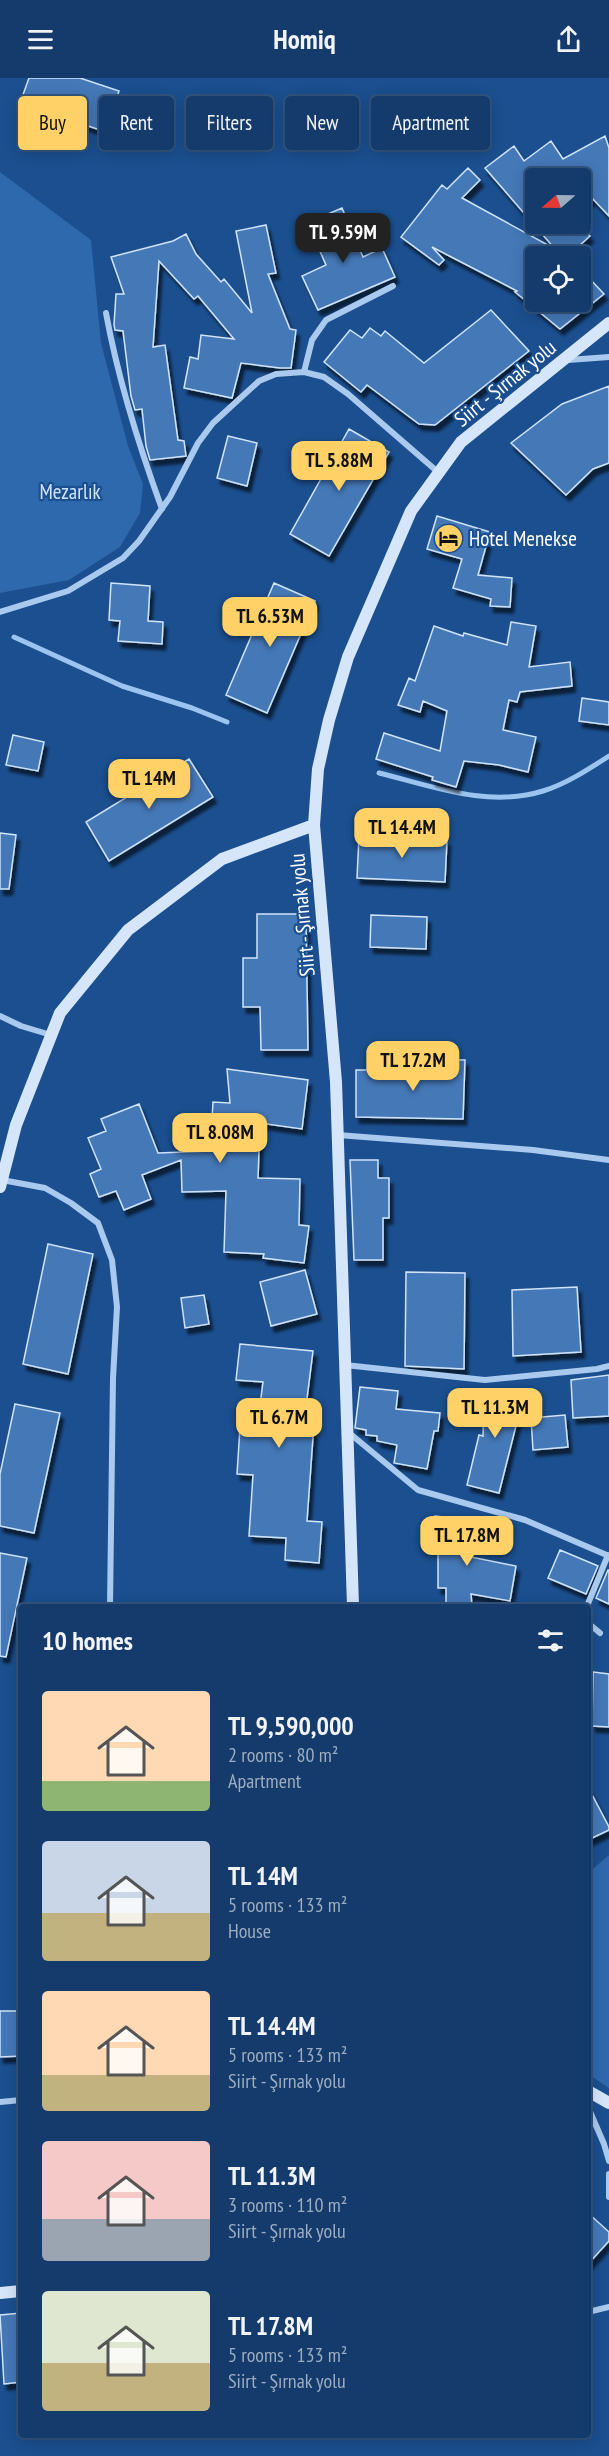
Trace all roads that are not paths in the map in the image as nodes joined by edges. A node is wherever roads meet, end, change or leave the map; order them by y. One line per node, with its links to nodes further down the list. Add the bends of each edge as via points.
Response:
1 (393, 286): 6 (street, via 326,320 312,340)
2 (106, 313): 8 (street, via 127,401)
3 (609, 323): 5 (street, Siirt - Şırnak yolu)
4 (609, 357): 5 (street)
5 (564, 360): 7 (street, Siirt - Şırnak yolu, via 462,442)
6 (304, 372): 7 (street, via 324,377 348,394); 8 (street, via 276,374 258,381 234,402 198,443)
7 (440, 473): 10 (street, Siirt - Şırnak yolu, via 411,511 348,657 318,769)
8 (162, 509): 9 (street, via 123,558 102,572 68,591)
9 (0, 612)
10 (314, 825): 12 (street, via 222,859 128,930 60,1013); 13 (street, Siirt - Şırnak yolu)
11 (0, 1016): 12 (street)
12 (51, 1035): 15 (street, via 16,1125)
13 (337, 1136): 14 (street, via 532,1150); 16 (street, Siirt - Şırnak yolu)
14 (609, 1160)
15 (1, 1183): 20 (street, via 45,1188 89,1216 98,1223 112,1260 117,1307)
16 (345, 1365): 17 (street, via 485,1380); 18 (street, Siirt - Şırnak yolu)
17 (609, 1366)
18 (348, 1432): 19 (street, via 418,1490 525,1520); 21 (street, Siirt - Şırnak yolu)
19 (608, 1555): 22 (street)
20 (110, 1604)
21 (353, 1604)
22 (588, 1604)
23 (591, 1626): 24 (street)
24 (600, 1633)
25 (591, 2093): 28 (street)
26 (18, 2100): 27 (street)
27 (0, 2102)
28 (609, 2103)
29 (591, 2114): 30 (street)
30 (609, 2161)
31 (609, 2174): 32 (street)
32 (609, 2197)
33 (18, 2291): 34 (street)
34 (0, 2293)
35 (609, 2307): 36 (street)
36 (591, 2311)

